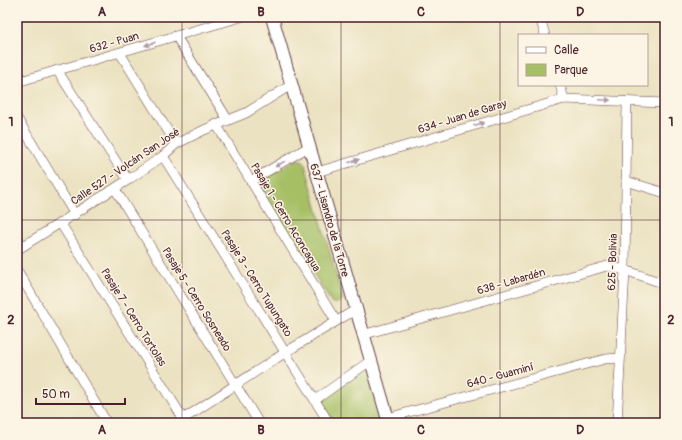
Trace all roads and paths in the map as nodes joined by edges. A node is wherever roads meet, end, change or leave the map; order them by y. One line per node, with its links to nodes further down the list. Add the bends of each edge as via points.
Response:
1 (241, 17): 5 (street, 632 - Puan)
2 (272, 17): 10 (street, 637 - Lisandro de la Torre)
3 (540, 17): 4 (street)
4 (545, 34)
5 (176, 36): 6 (street, 632 - Puan, one-way to 6); 16 (street)
6 (120, 53): 8 (street, 632 - Puan); 18 (street)
7 (17, 66): 9 (street)
8 (58, 70): 9 (street, 632 - Puan); 22 (street)
9 (19, 81)
10 (291, 85): 16 (street, Calle 527 - Volcán San José, via 246,113); 19 (street, 637 - Lisandro de la Torre)
11 (560, 86): 12 (street)
12 (564, 99): 13 (street, 634 - Juan de Garay, one-way to 13); 21 (street, 634 - Juan de Garay, one-way to 12)
13 (627, 101): 14 (street, 634 - Juan de Garay); 23 (street, 625 - Bolivia)
14 (665, 103)
15 (17, 118): 27 (street)
16 (228, 120): 17 (street, Calle 527 - Volcán San José)
17 (216, 124): 18 (street, Calle 527 - Volcán San José); 24 (street, Pasaje 1 - Cerro Aconcagua)
18 (176, 144): 20 (street, Calle 527 - Volcán San José)
19 (310, 146): 21 (street, 637 - Lisandro de la Torre); 24 (street, one-way to 24)
20 (163, 156): 22 (street, Calle 527 - Volcán San José); 37 (street, Pasaje 3 - Cerro Tupungato)
21 (317, 172): 34 (street, 637 - Lisandro de la Torre)
22 (128, 180): 25 (street, Calle 527 - Volcán San José)
23 (626, 181): 26 (street); 32 (street, 625 - Bolivia)
24 (251, 182): 35 (street, Pasaje 1 - Cerro Aconcagua)
25 (115, 189): 27 (street, Calle 527 - Volcán San José); 40 (street, Pasaje 5 - Cerro Sosneado)
26 (665, 193)
27 (75, 215): 28 (street, Calle 527 - Volcán San José)
28 (61, 224): 30 (street, Calle 527 - Volcán San José); 43 (street, Pasaje 7 - Cerro Tortolas)
29 (17, 237): 30 (street)
30 (20, 248)
31 (17, 270): 44 (street)
32 (625, 270): 33 (street, 638 - Labardén); 36 (street, 638 - Labardén, via 607,266); 38 (street, 625 - Bolivia)
33 (665, 284)
34 (355, 310): 35 (street); 36 (street, 637 - Lisandro de la Torre)
35 (336, 321): 37 (street)
36 (362, 335): 39 (street, 637 - Lisandro de la Torre)
37 (286, 352): 40 (street); 41 (street, Pasaje 3 - Cerro Tupungato)
38 (620, 358): 42 (street, 640 - Guaminí, via 605,359); 47 (street, 625 - Bolivia)
39 (370, 361): 41 (street); 42 (street, 637 - Lisandro de la Torre)
40 (236, 384): 43 (street); 45 (street, Pasaje 5 - Cerro Sosneado)
41 (315, 400): 46 (street, Pasaje 3 - Cerro Tupungato)
42 (388, 420)
43 (182, 422)
44 (107, 423)
45 (259, 423)
46 (329, 423)
47 (617, 423)

